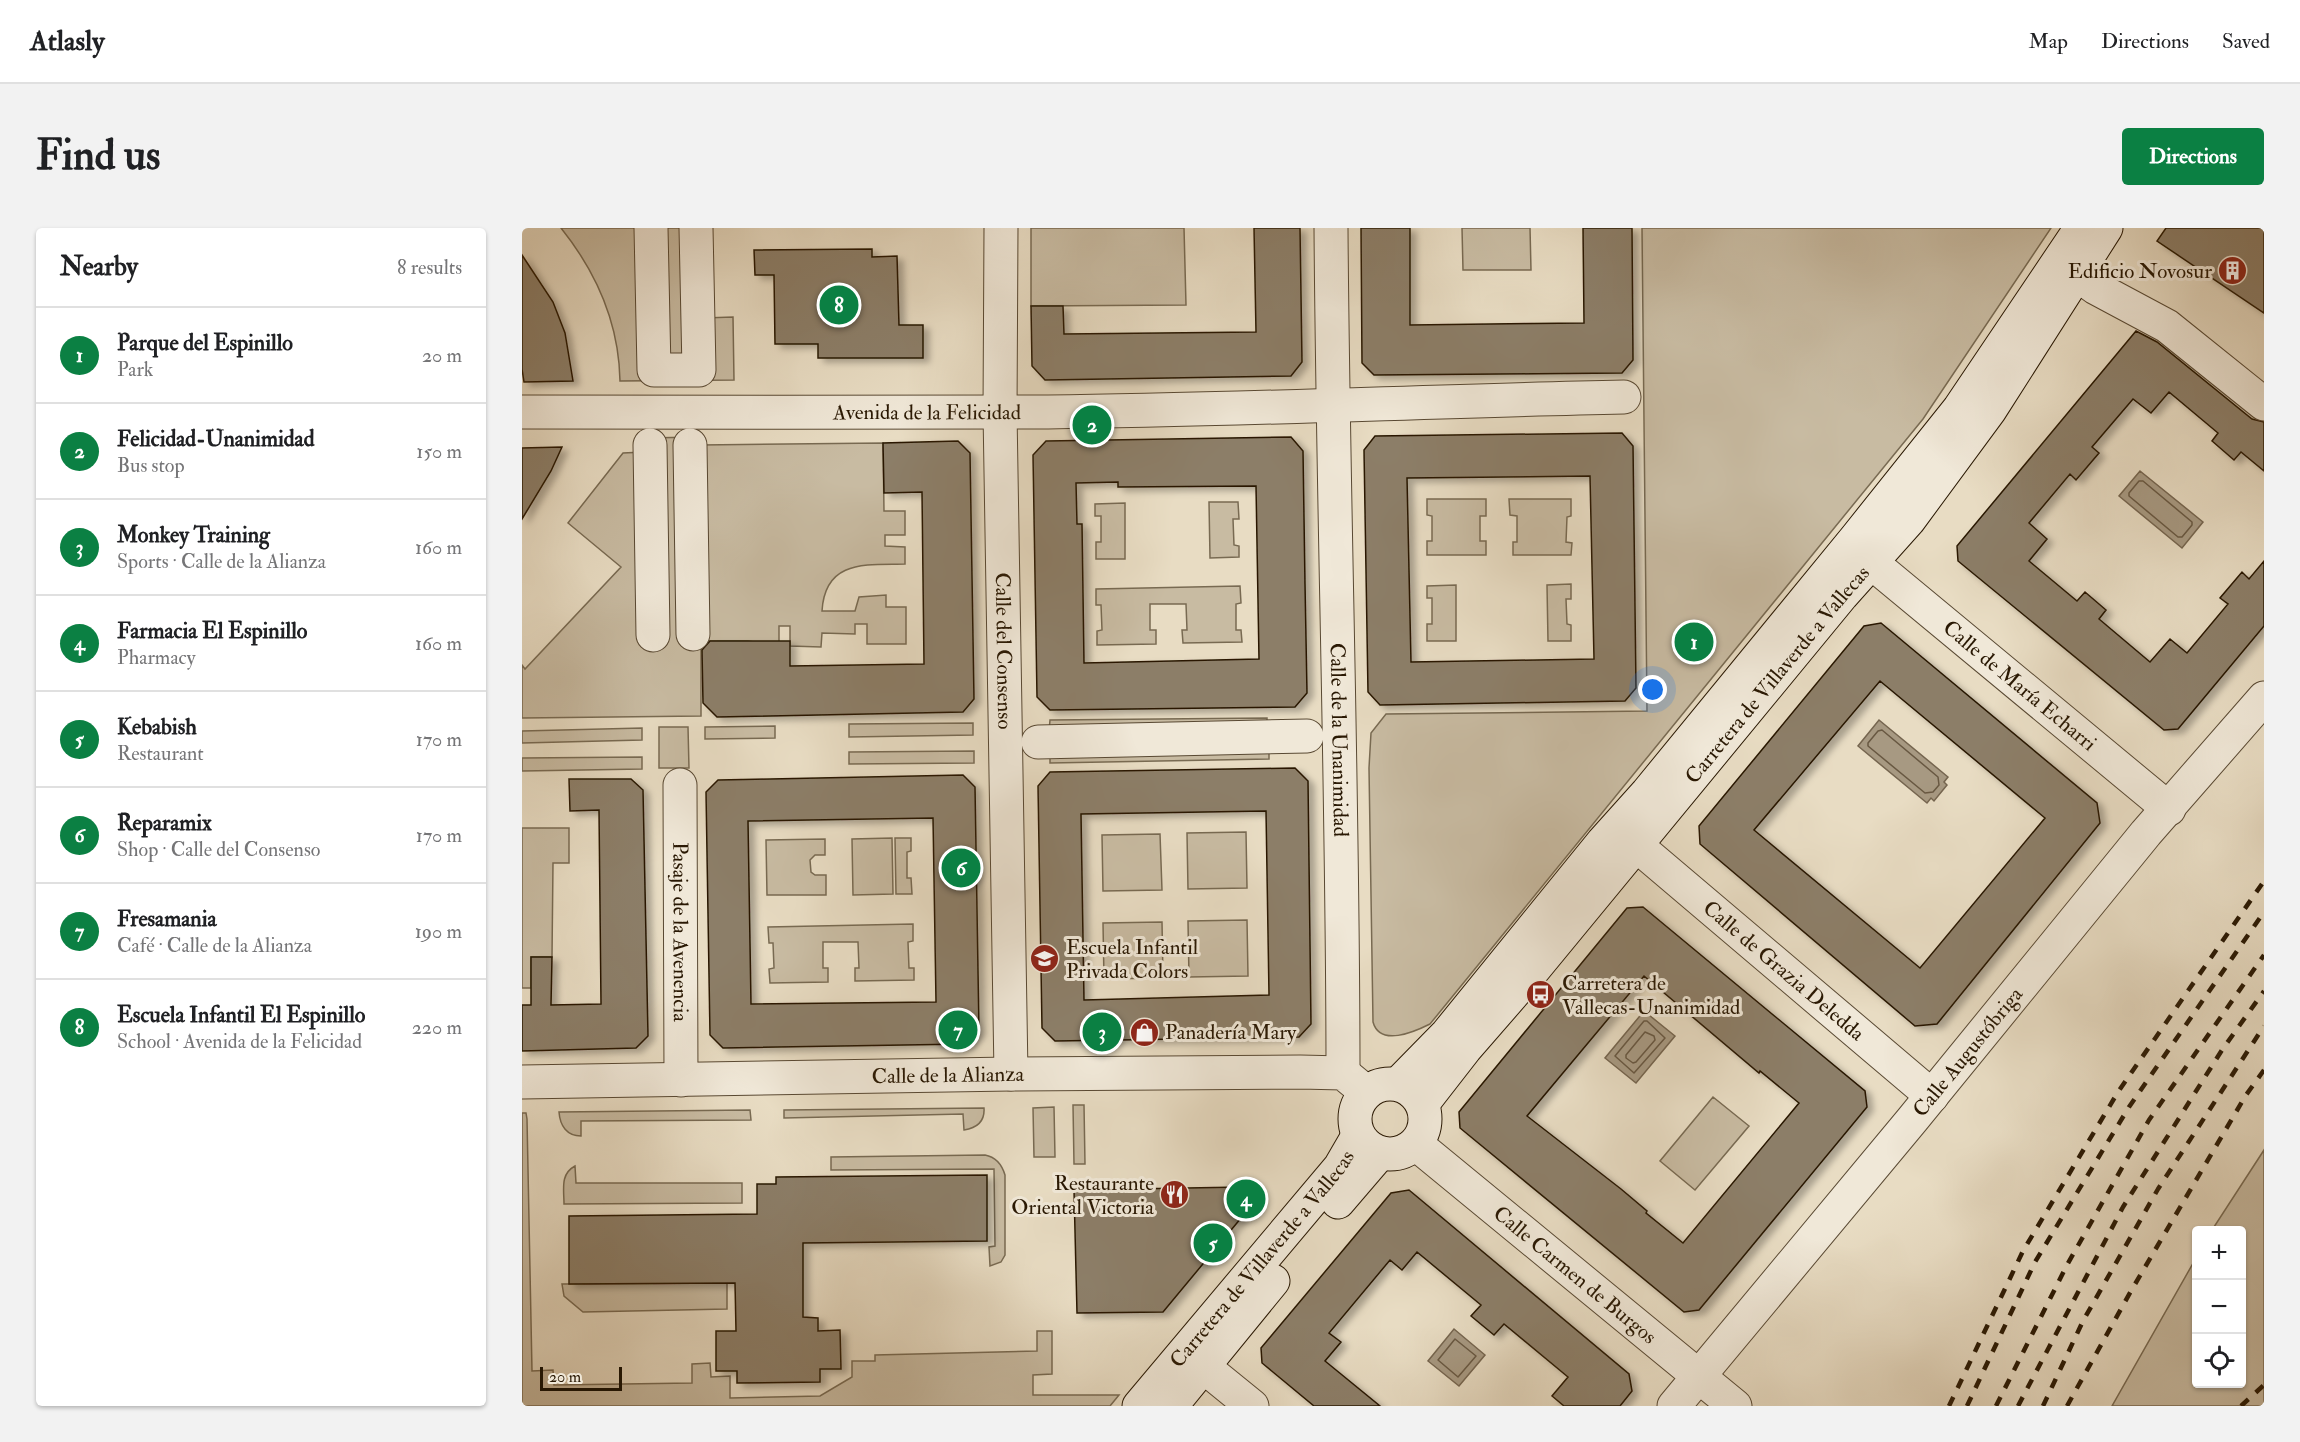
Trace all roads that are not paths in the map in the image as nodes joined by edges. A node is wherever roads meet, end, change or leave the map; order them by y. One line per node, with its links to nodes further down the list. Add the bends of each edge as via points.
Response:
1 (651, 228): 2 (street, via 654,369 668,375 699,370)
2 (696, 228)
3 (1000, 228): 12 (street, Calle del Consenso)
4 (1331, 228): 10 (street, Calle de la Unanimidad)
5 (2081, 228): 28 (street, Carretera de Villaverde a Vallecas, via 1959,409 1446,1034)
6 (2106, 228): 7 (street, Carretera de Villaverde a Vallecas)
7 (2078, 275): 9 (street, via 2167,326); 15 (street, Carretera de Villaverde a Vallecas, via 1990,410 1909,520)
8 (1624, 397): 10 (street)
9 (2264, 404)
10 (1332, 405): 12 (street, Avenida de la Felicidad); 27 (street, Calle de la Unanimidad)
11 (522, 412): 12 (street, Avenida de la Felicidad)
12 (1000, 412): 24 (street, Calle del Consenso)
13 (650, 445): 17 (street)
14 (690, 445): 16 (street)
15 (1872, 563): 22 (street, Calle de María Echarri); 23 (street, Carretera de Villaverde a Vallecas)
16 (693, 634)
17 (653, 635)
18 (2264, 698): 22 (street, Calle Augustóbriga)
19 (1307, 736): 20 (street)
20 (1038, 742)
21 (680, 785): 25 (street, Pasaje de la Avenencia)
22 (2169, 809): 29 (street, Calle Augustóbriga)
23 (1636, 845): 28 (street, Carretera de Villaverde a Vallecas, via 1465,1049); 29 (street, Calle de Grazia Deledda)
24 (1011, 1074): 25 (street, Calle de la Alianza); 27 (street, Calle de la Alianza)
25 (681, 1080): 26 (street, Calle de la Alianza)
26 (522, 1082)
27 (1355, 1082): 28 (street, via 1381,1084); 31 (street, via 1359,1101 1355,1124)
28 (1410, 1093): 30 (street, via 1426,1125)
29 (1932, 1096): 33 (street, Calle Augustóbriga)
30 (1416, 1144): 31 (street, via 1399,1154); 33 (street, Calle Carmen de Burgos)
31 (1369, 1145): 32 (street, Carretera de Villaverde a Vallecas, via 1355,1180); 34 (street, Carretera de Villaverde a Vallecas, via 1340,1167)
32 (1204, 1366): 35 (street, Carretera de Villaverde a Vallecas); 36 (street)
33 (1700, 1376): 37 (street, Calle Augustóbriga); 38 (street, Calle Carmen de Burgos)
34 (1139, 1406)
35 (1172, 1406)
36 (1252, 1406)
37 (1674, 1406)
38 (1735, 1406)

